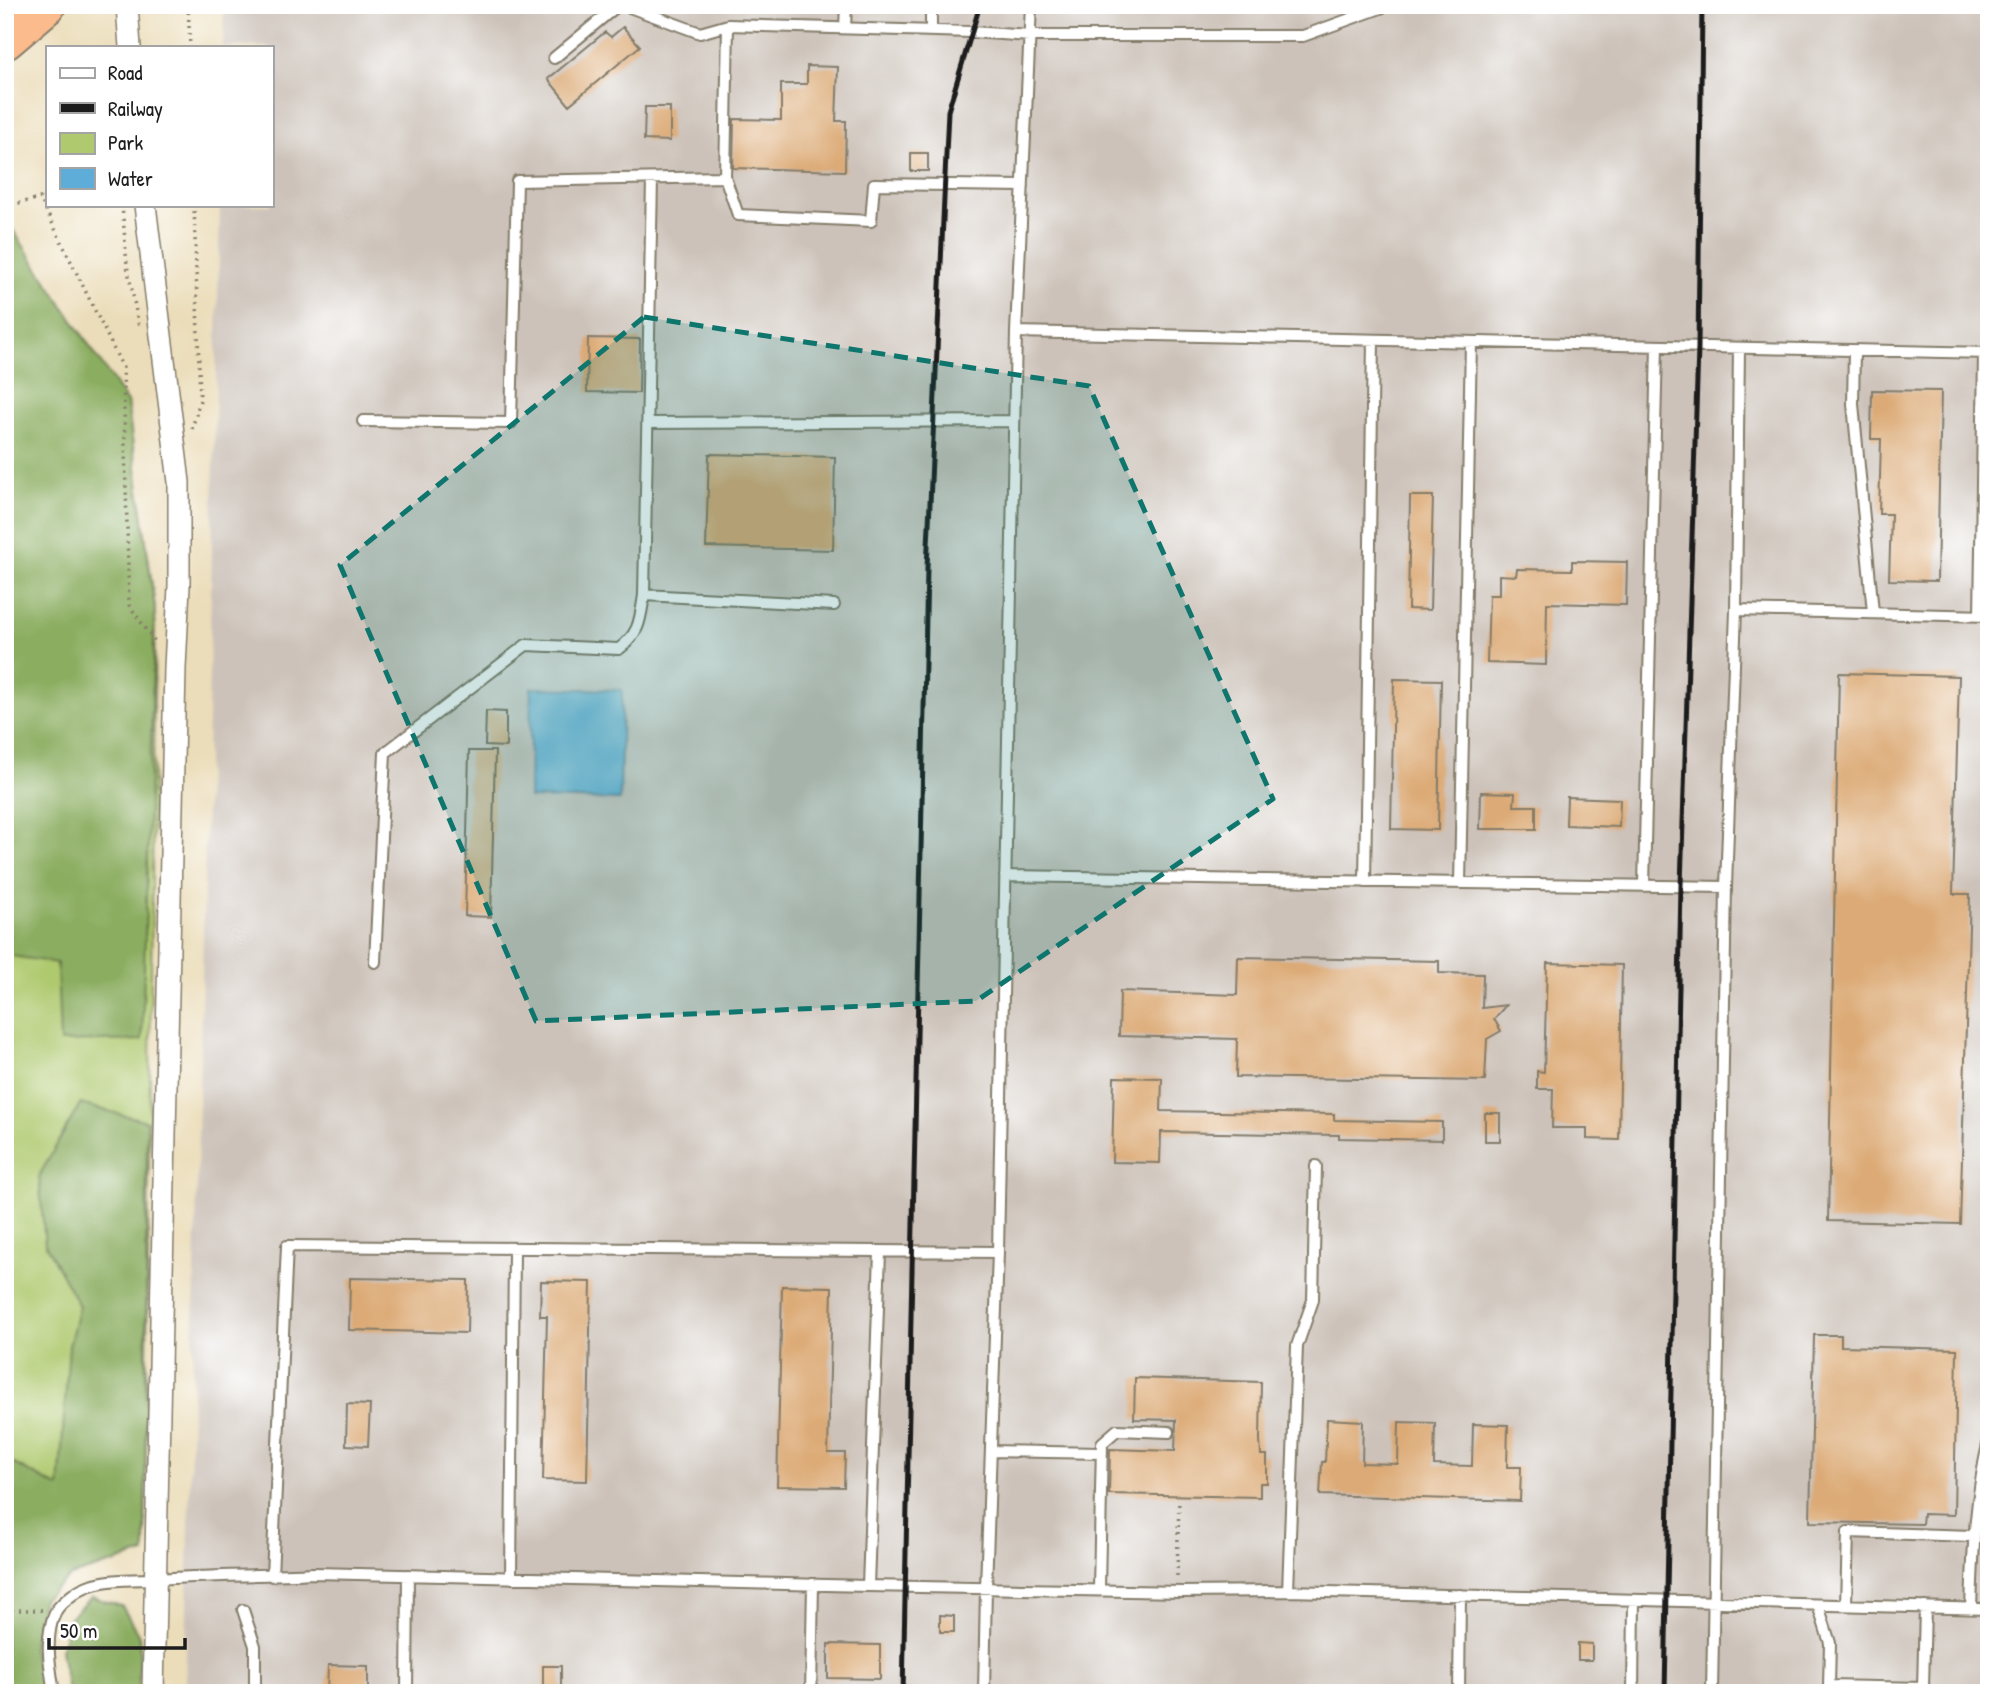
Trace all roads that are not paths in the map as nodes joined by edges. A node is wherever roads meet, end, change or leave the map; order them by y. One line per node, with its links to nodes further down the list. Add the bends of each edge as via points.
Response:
1 (46, 5): 13 (highway)
2 (127, 5): 14 (street)
3 (618, 5): 15 (lane)
4 (624, 5): 9 (lane, via 700,33)
5 (846, 5): 10 (lane)
6 (932, 5): 11 (lane)
7 (1031, 5): 12 (lane)
8 (1389, 5): 12 (lane, via 1303,36)
9 (728, 25): 10 (lane); 16 (lane)
10 (845, 29): 11 (lane)
11 (931, 31): 12 (lane)
12 (1030, 36): 18 (lane)
13 (5, 40)
14 (130, 46)
15 (554, 58)
16 (725, 177): 17 (lane); 18 (lane, via 738,215 871,221 874,184)
17 (652, 178): 27 (lane, via 517,181 511,423); 29 (lane)
18 (1023, 186): 20 (lane)
19 (145, 206): 53 (street, via 179,482)
20 (1016, 331): 21 (lane); 28 (lane)
21 (1373, 340): 22 (lane); 36 (lane)
22 (1471, 342): 23 (lane); 37 (lane)
23 (1657, 346): 24 (lane); 38 (lane)
24 (1739, 348): 25 (lane); 32 (lane)
25 (1854, 351): 26 (lane); 33 (lane, via 1853,404)
26 (1986, 353): 34 (lane)
27 (363, 421)
28 (1014, 421): 29 (lane); 35 (lane)
29 (648, 423): 30 (lane)
30 (644, 595): 31 (lane); 40 (lane, via 639,624 632,639 619,649 526,645 386,753)
31 (834, 605)
32 (1737, 610): 33 (lane); 39 (lane)
33 (1873, 612): 34 (lane)
34 (1984, 615)
35 (1005, 876): 36 (lane); 44 (lane)
36 (1365, 882): 37 (lane)
37 (1460, 883): 38 (lane)
38 (1644, 886): 39 (lane)
39 (1726, 887): 61 (lane)
40 (375, 962)
41 (1316, 1166): 58 (lane, via 1313,1300 1297,1346)
42 (514, 1250): 43 (lane); 51 (lane, via 287,1246); 52 (lane)
43 (880, 1252): 44 (lane); 55 (lane)
44 (998, 1252): 47 (lane)
45 (1169, 1432): 48 (lane, via 1117,1430 1102,1443)
46 (1989, 1440): 49 (lane, via 1978,1484)
47 (991, 1451): 48 (lane); 56 (lane)
48 (1102, 1453): 57 (lane)
49 (1973, 1536): 63 (lane, via 1848,1532); 65 (lane)
50 (408, 1575): 51 (lane); 52 (lane); 71 (lane)
51 (272, 1576): 53 (lane)
52 (511, 1578): 54 (lane)
53 (157, 1579): 68 (lane, via 122,1580 81,1589 55,1610 49,1633); 69 (street)
54 (813, 1584): 55 (lane); 72 (lane)
55 (868, 1586): 56 (lane)
56 (986, 1587): 57 (lane); 73 (lane)
57 (1099, 1589): 58 (lane)
58 (1288, 1591): 59 (lane)
59 (1461, 1595): 60 (lane); 74 (lane)
60 (1634, 1600): 61 (lane); 75 (lane)
61 (1714, 1602): 62 (lane); 76 (lane)
62 (1818, 1605): 63 (lane); 64 (lane, via 1830,1643 1829,1686 1923,1688)
63 (1846, 1605): 64 (lane)
64 (1924, 1607): 65 (lane)
65 (1972, 1609): 66 (lane)
66 (1989, 1609)
67 (243, 1610): 70 (lane, via 255,1646)
68 (54, 1693)
69 (153, 1693)
70 (256, 1693)
71 (407, 1693)
72 (811, 1693)
73 (984, 1693)
74 (1459, 1693)
75 (1633, 1693)
76 (1712, 1693)

